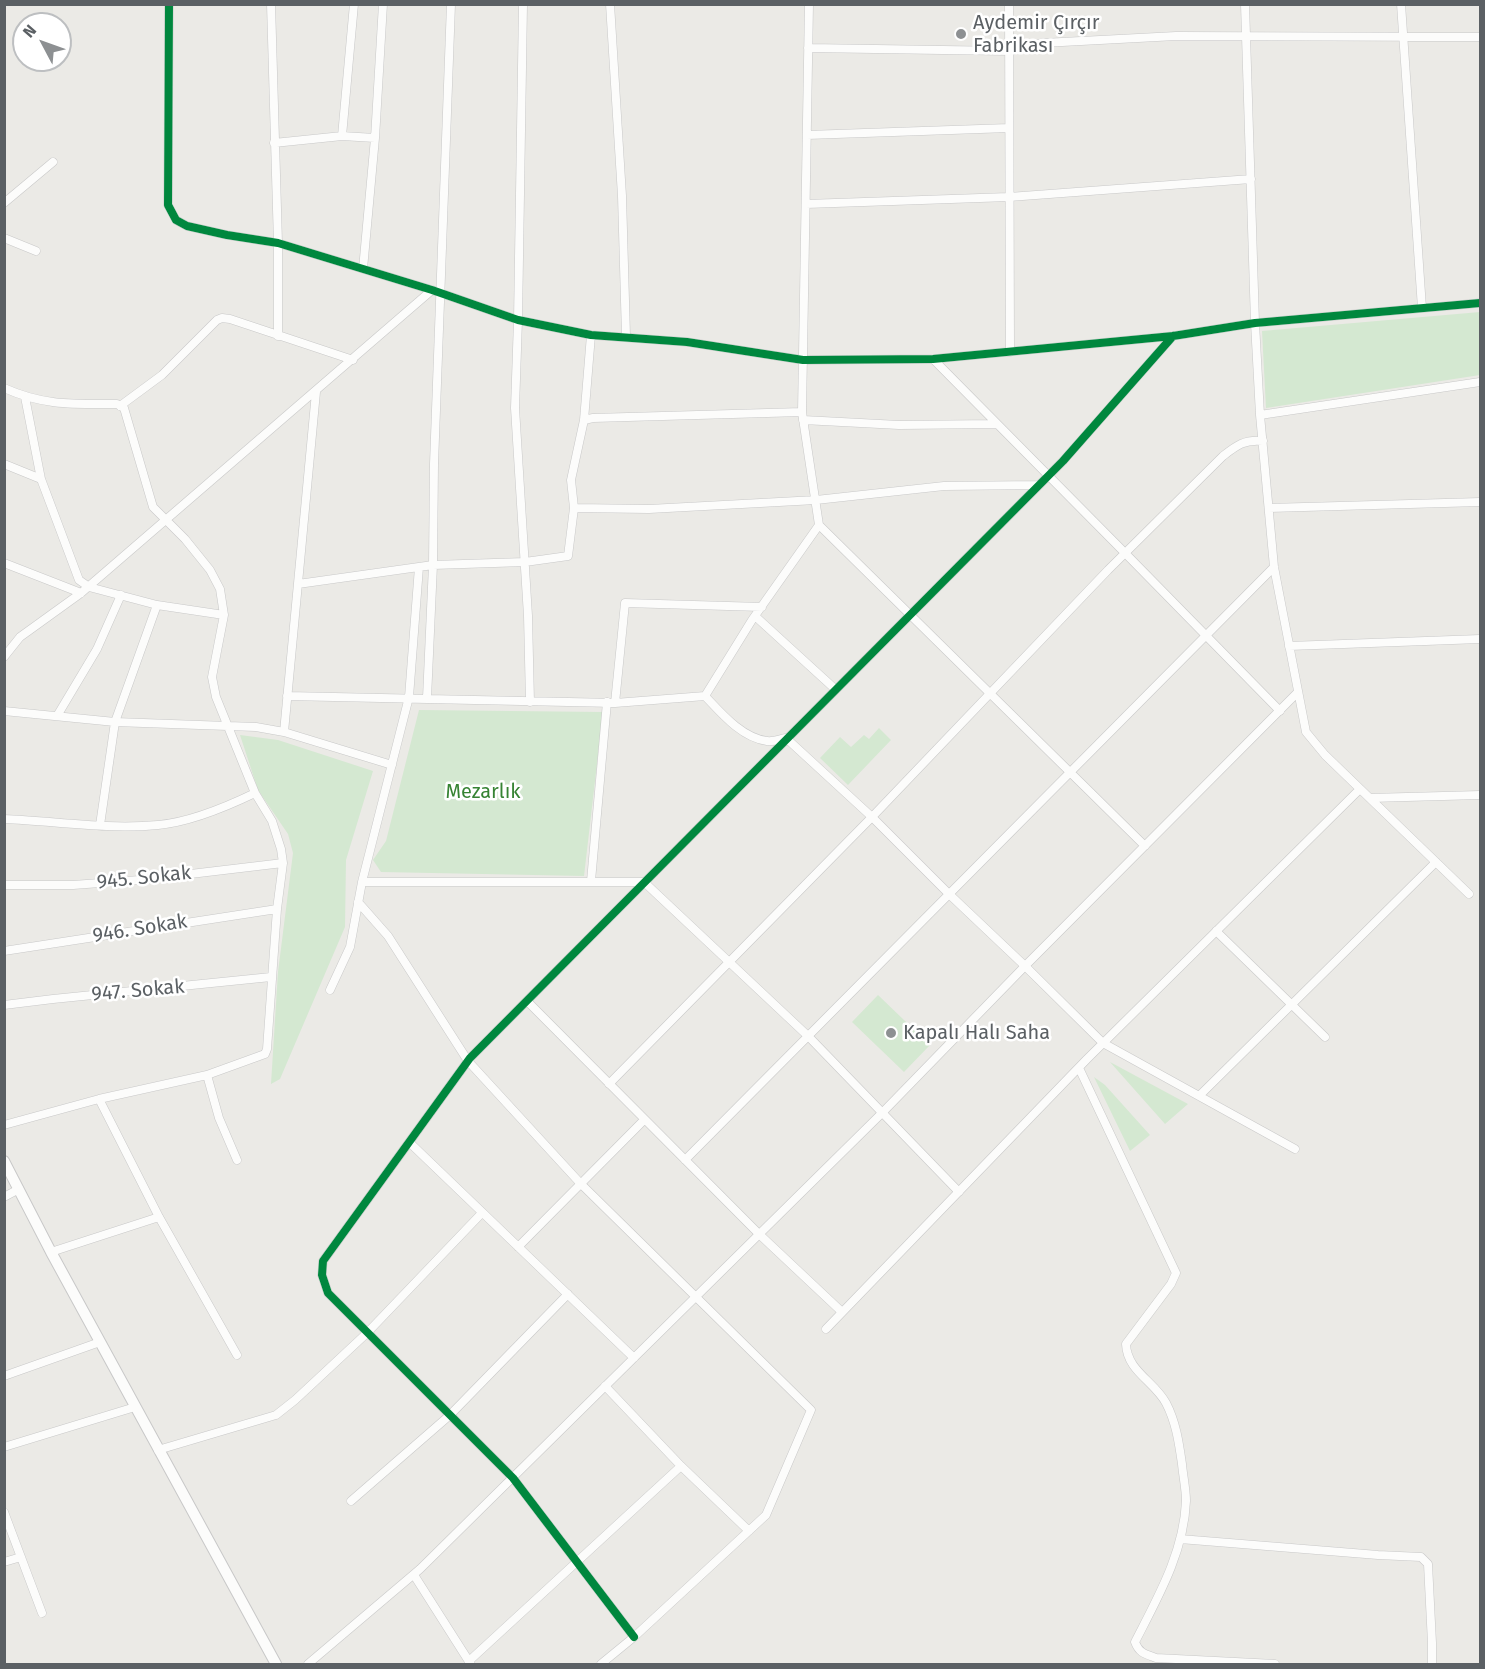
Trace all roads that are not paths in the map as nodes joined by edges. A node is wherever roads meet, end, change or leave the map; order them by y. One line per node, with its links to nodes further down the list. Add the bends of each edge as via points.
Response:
1 (169, 4): 28 (street, via 168,205 176,220 187,226)
2 (271, 4): 21 (street)
3 (354, 4): 19 (street)
4 (383, 4): 20 (street)
5 (451, 4): 32 (street)
6 (523, 4): 35 (street)
7 (610, 4): 39 (street)
8 (809, 4): 15 (street)
9 (1008, 4): 16 (street)
10 (1245, 4): 13 (street)
11 (1401, 4): 14 (street)
12 (1480, 37): 14 (street)
13 (1246, 38): 14 (street); 16 (street, via 1176,36 1043,43); 23 (street)
14 (1404, 38): 34 (street)
15 (808, 48): 16 (street); 18 (street)
16 (1009, 51): 17 (street)
17 (1010, 128): 18 (street); 24 (street)
18 (807, 135): 26 (street)
19 (342, 136): 20 (street); 21 (street)
20 (375, 138): 30 (street)
21 (274, 143): 28 (street)
22 (53, 162): 25 (street)
23 (1251, 179): 24 (street); 36 (street)
24 (1009, 197): 26 (street); 41 (street)
25 (4, 203)
26 (806, 204): 44 (street)
27 (4, 238): 29 (street)
28 (278, 243): 30 (street); 38 (street)
29 (36, 252)
30 (363, 269): 31 (street)
31 (432, 290): 32 (street); 43 (street)
32 (441, 294): 35 (street); 68 (street)
33 (1480, 303): 34 (street)
34 (1422, 308): 36 (street)
35 (518, 320): 37 (street); 66 (street, via 515,408)
36 (1256, 323): 40 (street); 50 (street)
37 (591, 335): 39 (street); 52 (street)
38 (278, 336): 43 (street); 49 (street, via 222,318 162,375)
39 (626, 336): 44 (street)
40 (1173, 336): 41 (street); 56 (street)
41 (1010, 352): 42 (street)
42 (933, 359): 44 (street); 53 (street)
43 (353, 360): 47 (street)
44 (804, 360): 51 (street)
45 (1480, 382): 50 (street)
46 (4, 388): 48 (street)
47 (316, 392): 63 (street); 71 (street)
48 (25, 397): 49 (street, via 52,403); 57 (street)
49 (120, 406): 63 (street, via 124,408 153,507)
50 (1260, 415): 54 (street)
51 (803, 416): 52 (street); 53 (street, via 899,425); 59 (street)
52 (584, 420): 61 (street, via 571,480)
53 (997, 424): 56 (street)
54 (1263, 441): 62 (street); 65 (street, via 1249,439 1223,456)
55 (4, 464): 57 (street)
56 (1048, 476): 58 (street); 65 (street)
57 (41, 479): 72 (street, via 79,580)
58 (1039, 485): 59 (street, via 916,488); 77 (street)
59 (816, 500): 61 (street, via 649,509); 64 (street)
60 (1480, 502): 62 (street)
61 (574, 508): 66 (street, via 568,556)
62 (1269, 508): 70 (street)
63 (167, 520): 72 (street); 78 (street, via 210,570 220,589)
64 (819, 525): 76 (street); 77 (street)
65 (1125, 553): 80 (street); 86 (street)
66 (525, 562): 68 (street); 91 (street)
67 (4, 563): 73 (street)
68 (433, 565): 69 (street); 90 (street)
69 (418, 567): 71 (street); 89 (street)
70 (1274, 567): 80 (street); 82 (street)
71 (298, 584): 87 (street)
72 (89, 587): 73 (street); 74 (street)
73 (81, 593): 83 (street, via 20,637)
74 (121, 595): 75 (street); 95 (street, via 98,649)
75 (157, 604): 78 (street); 96 (street)
76 (762, 607): 79 (street); 92 (street, via 625,603)
77 (910, 614): 84 (street); 86 (street)
78 (224, 615): 97 (street, via 212,677)
79 (755, 616): 84 (street); 88 (street)
80 (1204, 635): 94 (street); 101 (street)
81 (1480, 639): 82 (street)
82 (1289, 646): 85 (street)
83 (4, 657)
84 (835, 689): 99 (street)
85 (1298, 692): 94 (street); 102 (street, via 1306,732)
86 (992, 693): 101 (street); 106 (street)
87 (287, 696): 89 (street); 98 (street)
88 (705, 696): 92 (street); 99 (street, via 728,720 756,738 769,742)
89 (409, 697): 90 (street); 100 (street)
90 (427, 698): 91 (street)
91 (531, 702): 92 (street)
92 (611, 702): 112 (street)
93 (4, 711): 95 (street)
94 (1280, 711): 109 (street)
95 (57, 716): 96 (street)
96 (115, 722): 97 (street); 108 (street)
97 (227, 725): 98 (street); 103 (street)
98 (284, 732): 100 (street)
99 (786, 738): 106 (street); 114 (street)
100 (392, 765): 113 (street)
101 (1069, 772): 109 (street); 116 (street)
102 (1360, 789): 105 (street); 120 (street)
103 (255, 793): 108 (street, via 160,825); 111 (street, via 272,821)
104 (1480, 795): 105 (street)
105 (1370, 798): 110 (street)
106 (872, 817): 116 (street); 122 (street)
107 (4, 819): 108 (street)
108 (100, 825)
109 (1145, 846): 123 (street)
110 (1436, 862): 117 (street); 127 (street)
111 (283, 863): 115 (street, 945. Sokak, via 140,880); 119 (street)
112 (591, 881): 113 (street); 114 (street)
113 (362, 882): 118 (street)
114 (644, 882): 122 (street); 126 (street)
115 (4, 885)
116 (949, 894): 123 (street); 129 (street)
117 (1469, 894)
118 (358, 902): 125 (street, via 350,947); 132 (street, via 388,936)
119 (277, 909): 121 (street, 946. Sokak); 124 (street)
120 (1216, 931): 127 (street); 131 (street)
121 (4, 951)
122 (730, 962): 129 (street); 135 (street)
123 (1025, 966): 131 (street); 138 (street)
124 (272, 977): 128 (street, 947. Sokak); 134 (street, via 265,1054)
125 (330, 990)
126 (526, 1001): 132 (street); 135 (street)
127 (1292, 1004): 130 (street); 136 (street)
128 (4, 1005)
129 (808, 1036): 138 (street); 144 (street)
130 (1326, 1037)
131 (1103, 1043): 133 (street); 136 (street)
132 (468, 1060): 141 (street); 146 (street)
133 (1078, 1068): 148 (street); 174 (street, via 1176,1273 1126,1344 1126,1353 1172,1413 1186,1500)
134 (207, 1075): 137 (street); 143 (street)
135 (609, 1084): 139 (street)
136 (1199, 1096): 142 (street)
137 (99, 1099): 140 (street); 151 (street)
138 (882, 1113): 148 (street); 152 (street)
139 (644, 1120): 144 (street); 146 (street)
140 (4, 1125)
141 (409, 1142): 153 (street); 159 (street, via 323,1260 322,1275 328,1293)
142 (1295, 1149)
143 (237, 1160)
144 (685, 1160): 152 (street)
145 (4, 1161): 147 (street)
146 (581, 1184): 153 (street); 156 (street)
147 (19, 1189): 149 (street); 154 (street)
148 (958, 1192): 157 (street)
149 (4, 1197)
150 (479, 1216): 159 (street)
151 (159, 1217): 154 (street); 161 (street)
152 (759, 1234): 156 (street); 157 (street)
153 (518, 1247): 155 (street)
154 (51, 1252): 160 (street)
155 (568, 1294): 162 (street); 166 (street)
156 (696, 1297): 162 (street); 173 (street, via 811,1410 766,1515)
157 (842, 1312): 158 (street)
158 (826, 1329)
159 (367, 1333): 166 (street); 168 (street, via 276,1415)
160 (100, 1342): 163 (street); 165 (street)
161 (237, 1355)
162 (634, 1358): 164 (street)
163 (4, 1376)
164 (605, 1386): 169 (street); 170 (street)
165 (135, 1407): 167 (street); 168 (street)
166 (450, 1415): 170 (street); 171 (street)
167 (4, 1447)
168 (159, 1450): 182 (street)
169 (681, 1466): 173 (street); 177 (street)
170 (513, 1478): 177 (street); 178 (street)
171 (351, 1501)
172 (4, 1512): 175 (street)
173 (749, 1531): 180 (street)
174 (1180, 1539): 185 (street, via 1158,1597 1135,1642 1138,1649 1156,1658); 186 (street, via 1421,1557 1428,1564)
175 (21, 1557): 176 (street); 179 (street)
176 (4, 1562)
177 (578, 1562): 180 (street); 181 (street)
178 (414, 1575): 181 (street); 183 (street)
179 (42, 1613)
180 (634, 1637): 184 (street)
181 (470, 1663)
182 (276, 1665)
183 (308, 1665)
184 (601, 1665)
185 (1275, 1665)
186 (1432, 1665)

